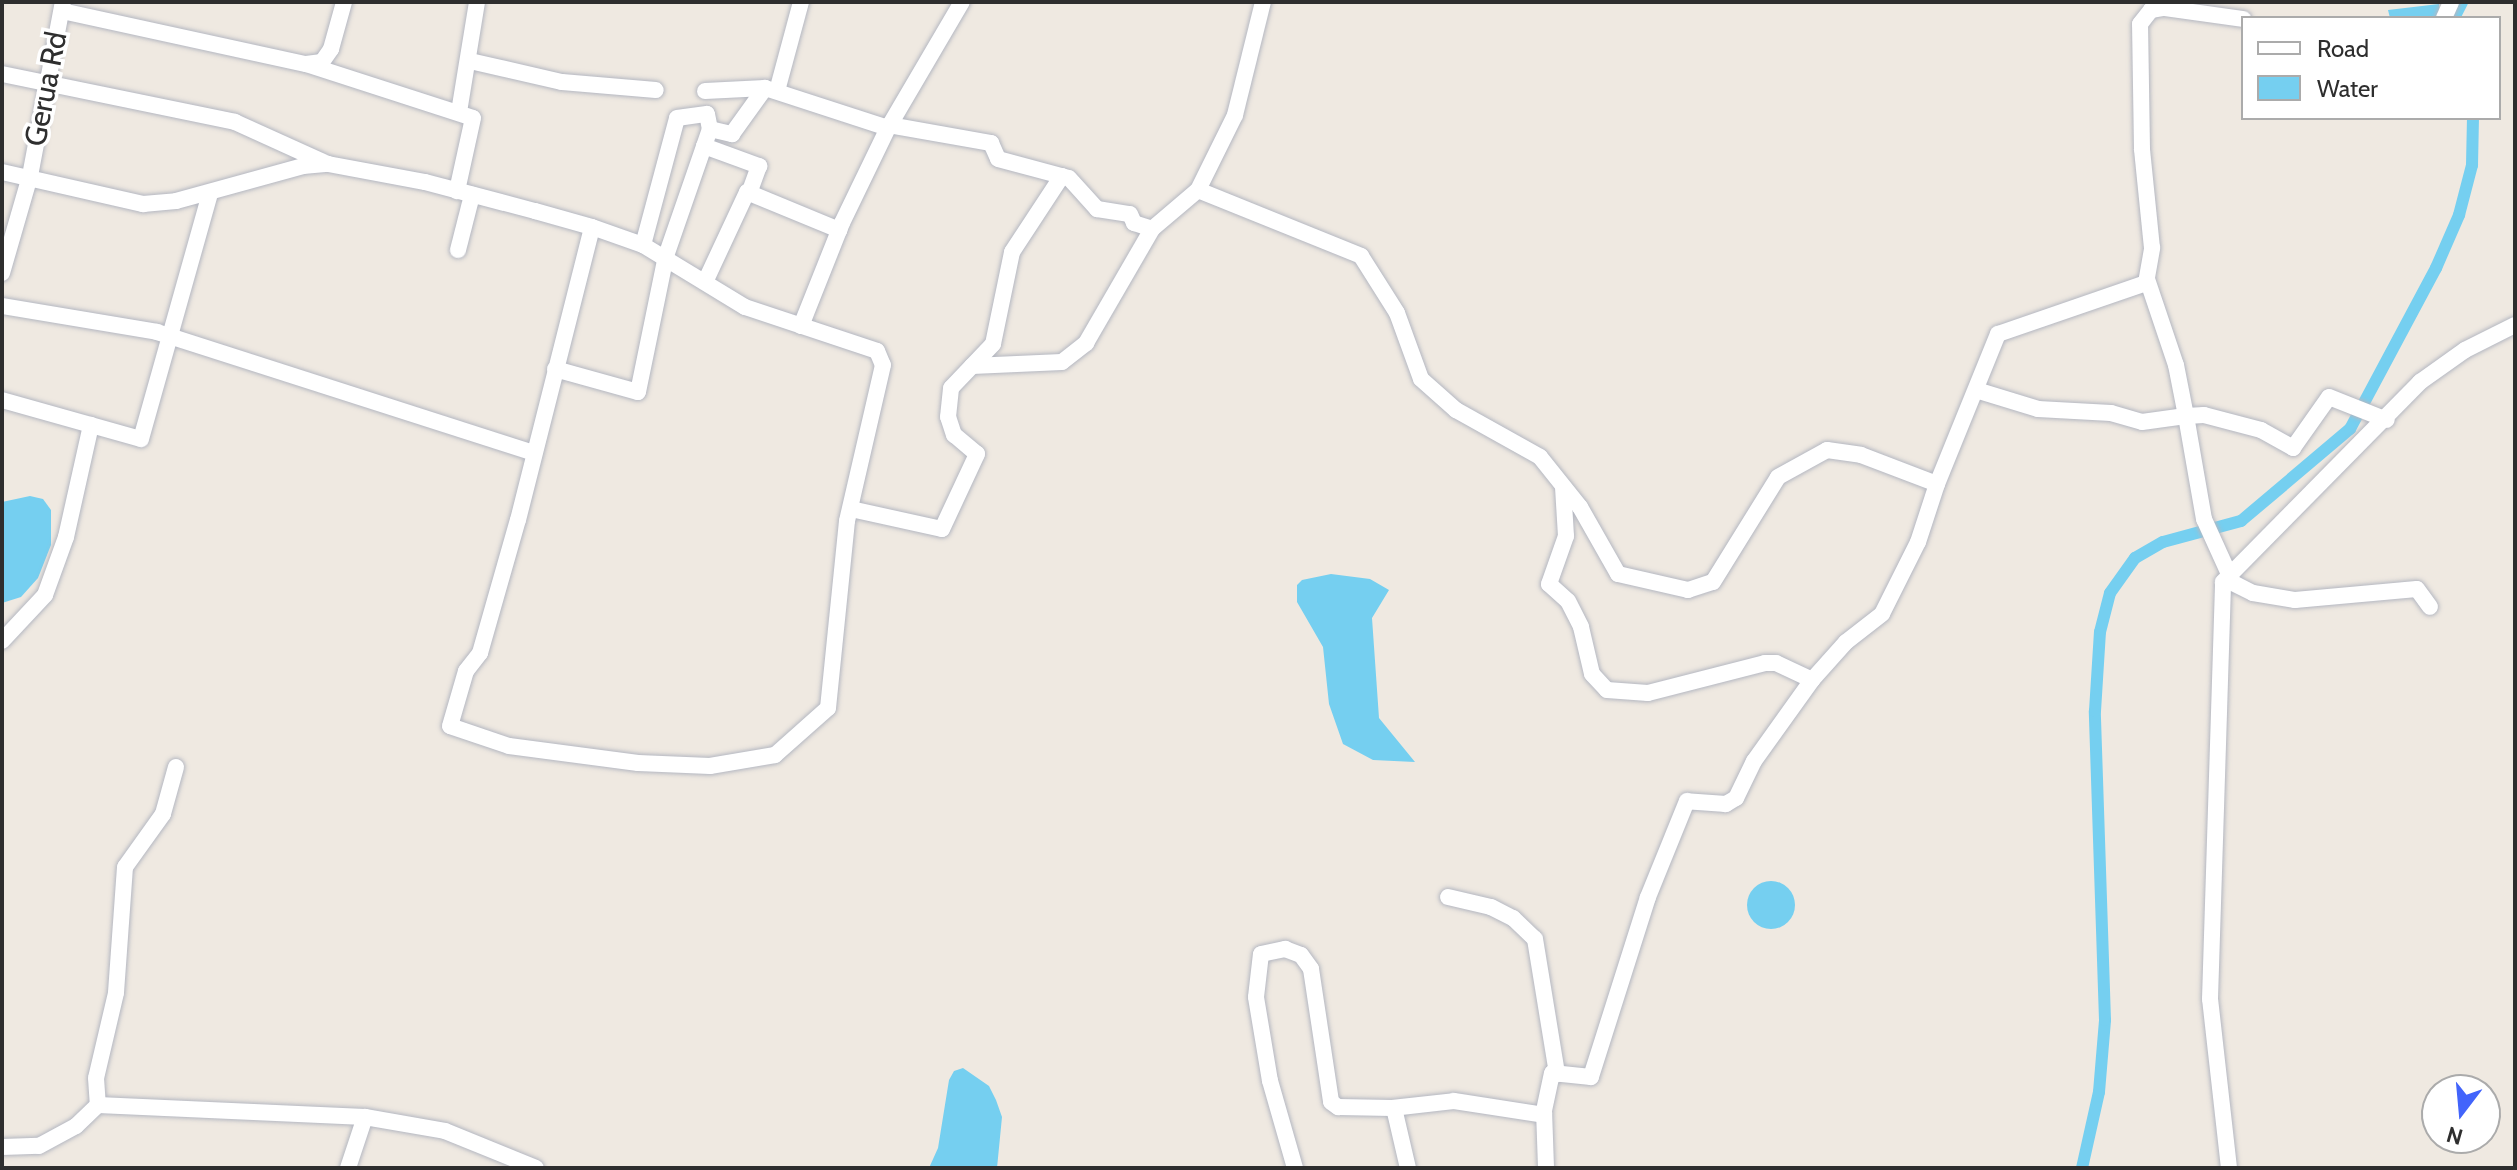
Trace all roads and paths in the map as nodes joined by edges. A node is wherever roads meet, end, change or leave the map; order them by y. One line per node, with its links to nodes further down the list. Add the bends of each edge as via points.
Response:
1 (344, 2): 9 (street, via 331,49 322,62)
2 (477, 2): 8 (street)
3 (801, 2): 13 (street)
4 (962, 2): 16 (street)
5 (1263, 2): 23 (street, via 1235,115)
6 (62, 6): 9 (street); 11 (street, Gerua Rd)
7 (2241, 19): 34 (street, via 2164,8 2151,10 2140,24 2142,149 2152,248)
8 (470, 61): 12 (street, via 562,82); 15 (street)
9 (306, 64): 15 (street)
10 (2, 74): 11 (street)
11 (46, 85): 19 (street, via 235,122); 21 (street, Gerua Rd)
12 (656, 90)
13 (771, 90): 14 (street); 16 (street); 17 (street, via 732,134)
14 (705, 91)
15 (459, 112): 25 (street, via 473,118)
16 (889, 126): 22 (street, via 991,143 998,159); 29 (street)
17 (710, 129): 18 (street); 30 (street, via 707,114 677,118)
18 (704, 146): 26 (street, via 759,166); 32 (street)
19 (328, 164): 24 (street, via 303,166); 25 (street)
20 (2, 172): 21 (street)
21 (30, 176): 24 (street, via 143,204); 33 (street, Gerua Rd)
22 (1062, 176): 28 (street, via 1097,209 1130,214 1134,223); 40 (street, via 1012,252 993,344)
23 (1198, 190): 28 (street); 49 (street, via 1361,256 1397,313 1421,379 1431,391 1540,457)
24 (210, 193): 39 (street)
25 (465, 193): 27 (street); 31 (street)
26 (749, 193): 29 (street); 35 (street)
27 (592, 227): 30 (street); 41 (street)
28 (1152, 229): 40 (street, via 1086,343 1062,362)
29 (839, 230): 38 (street)
30 (643, 245): 32 (street)
31 (458, 250)
32 (666, 256): 35 (street); 41 (street, via 638,392)
33 (2, 273)
34 (2147, 279): 42 (street, via 1998,334); 44 (street, via 2176,365)
35 (706, 280): 38 (street, via 745,307)
36 (2, 306): 39 (street)
37 (2515, 325): 45 (street, via 2465,350 2420,382)
38 (801, 326): 50 (street, via 882,355)
39 (170, 336): 46 (street, via 141,439); 47 (street)
40 (972, 366): 50 (street, via 951,388 948,417 954,435 977,454 942,529)
41 (555, 369): 47 (street)
42 (1976, 390): 44 (street, via 2038,409 2111,413 2142,422); 48 (street)
43 (2, 400): 46 (street)
44 (2186, 416): 45 (street, via 2204,415 2261,430 2293,448 2329,397); 51 (street, via 2204,519)
45 (2387, 420): 51 (street)
46 (91, 425): 53 (street, via 66,537 45,595)
47 (534, 453): 50 (street, via 480,653 466,671 450,726 509,746 710,766 775,755 828,708)
48 (1937, 484): 49 (street, via 1861,455 1827,450 1812,456 1778,477 1713,582 1688,590 1618,574); 54 (street, via 1895,595)
49 (1562, 485): 54 (street, via 1566,536 1549,584 1568,601 1581,627 1592,674 1607,690 1648,693 1765,663)
50 (851, 509)
51 (2227, 576): 52 (street, via 2253,593 2295,600 2417,589); 68 (street, via 2218,625 2221,672 2209,930 2215,1072)
52 (2430, 607)
53 (2, 641)
54 (1812, 680): 57 (street, via 1754,761 1736,798 1726,804 1687,801 1648,897 1591,1077)
55 (176, 767): 58 (street, via 163,814 125,867 116,993 96,1078)
56 (1448, 897): 57 (street, via 1502,912 1535,939)
57 (1557, 1074): 60 (street, via 1552,1073)
58 (98, 1105): 61 (street); 62 (street, via 76,1126 39,1146)
59 (1394, 1108): 60 (street, via 1454,1101); 65 (street, via 1338,1107 1331,1102 1311,969 1301,955 1285,949 1261,954 1256,997 1263,1042); 66 (street)
60 (1544, 1115): 67 (street)
61 (365, 1117): 63 (street); 64 (street, via 445,1131)
62 (2, 1147)
63 (348, 1168)
64 (536, 1168)
65 (1295, 1168)
66 (1408, 1168)
67 (1546, 1168)
68 (2229, 1168)

